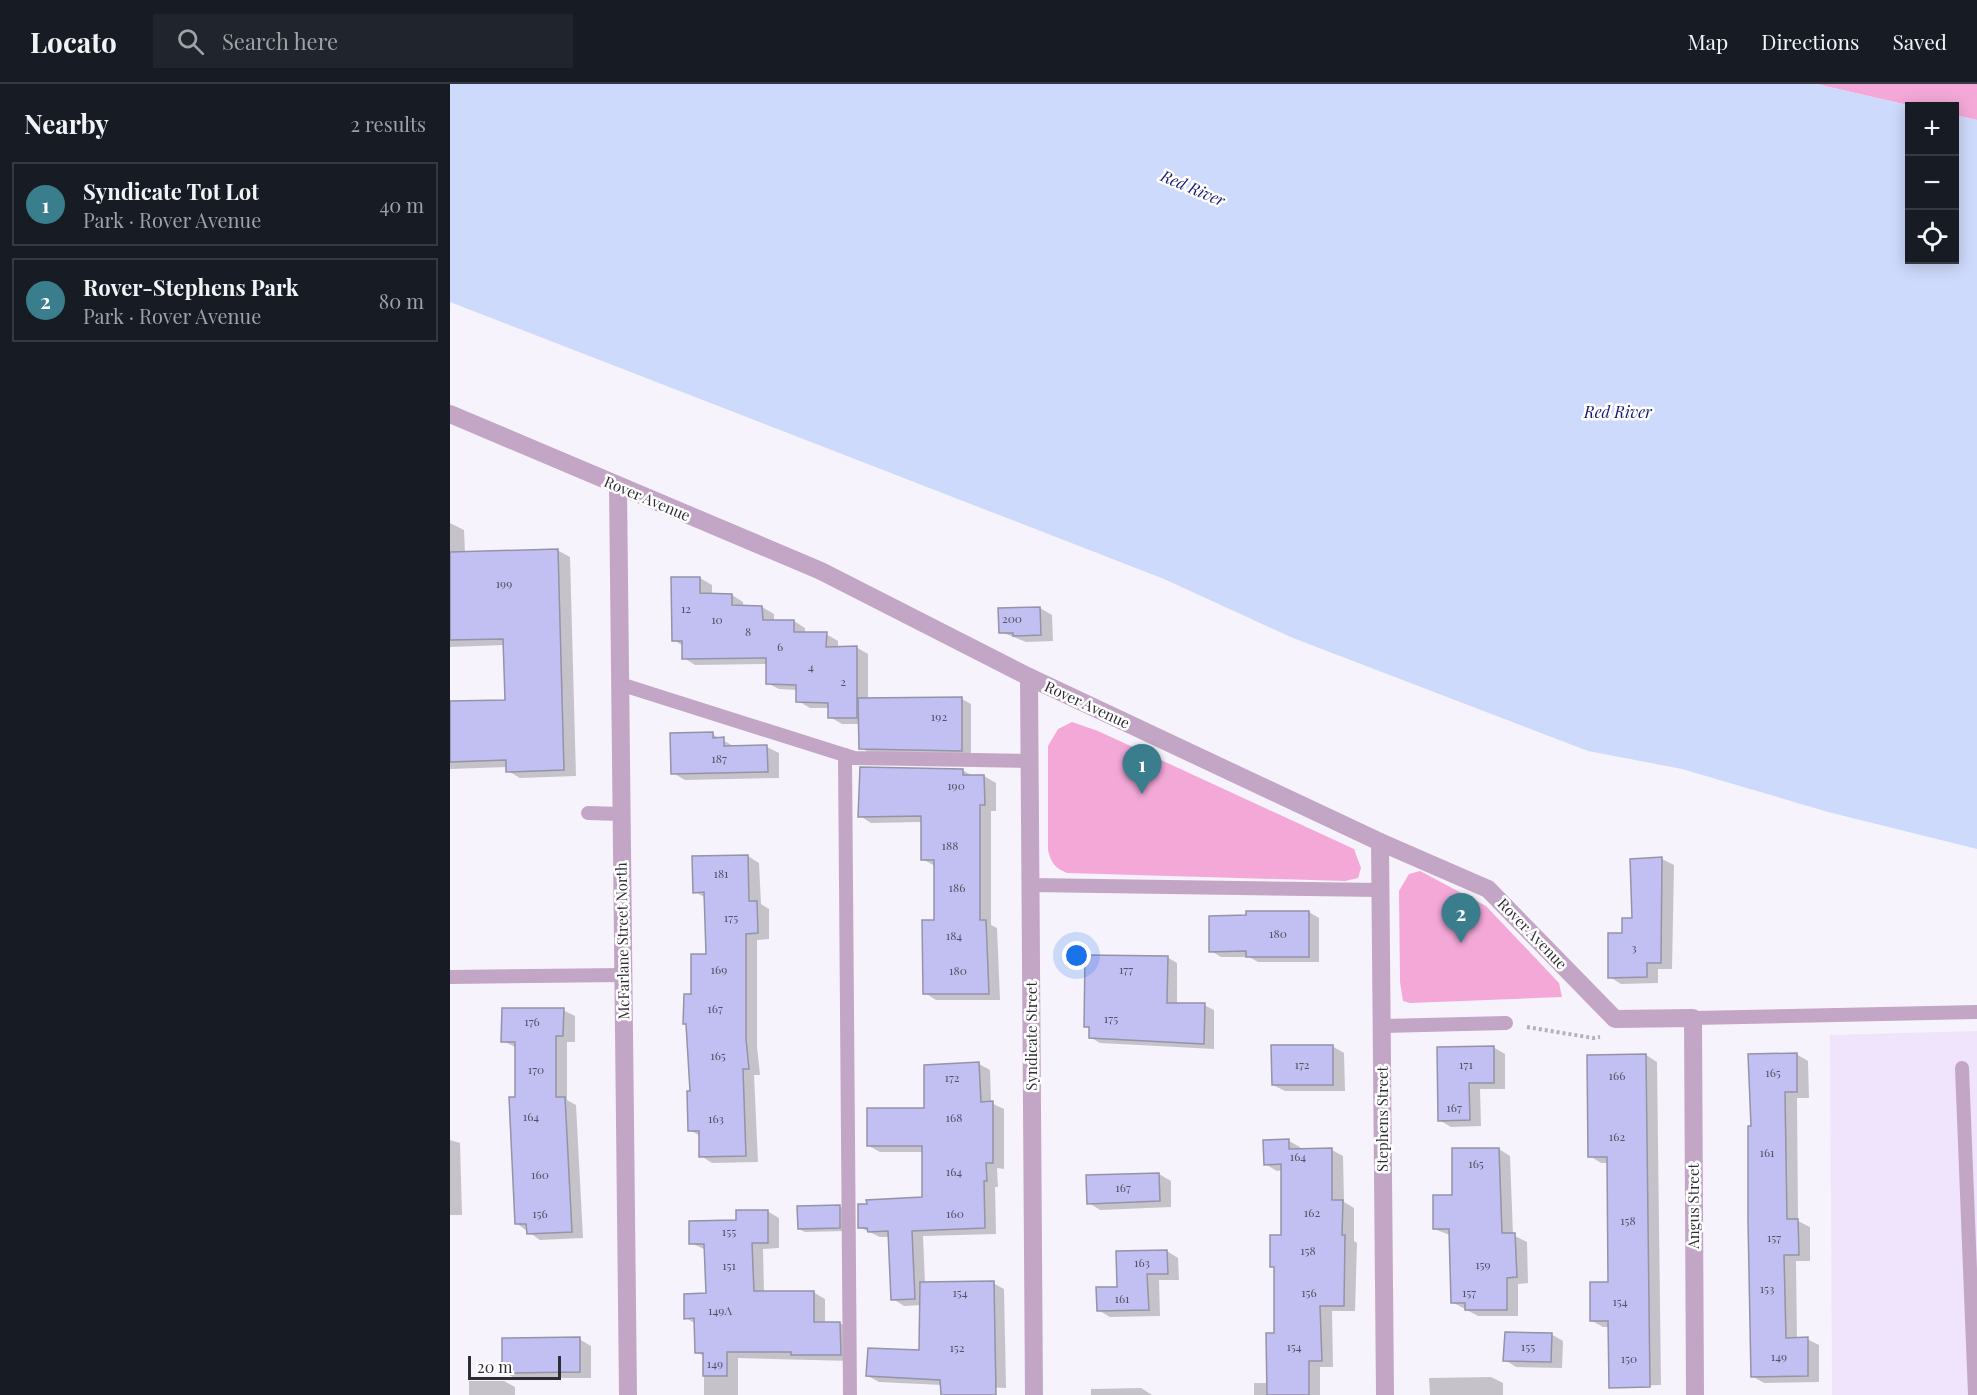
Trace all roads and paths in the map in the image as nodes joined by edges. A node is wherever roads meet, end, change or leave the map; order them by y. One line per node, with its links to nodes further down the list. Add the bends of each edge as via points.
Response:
1 (450, 414): 2 (street, Rover Avenue)
2 (618, 487): 3 (street, Rover Avenue, via 821,571); 4 (street, McFarlane Street North)
3 (1029, 677): 6 (street, Syndicate Street); 9 (street, Rover Avenue)
4 (620, 684): 5 (lane); 8 (street, McFarlane Street North)
5 (845, 755): 6 (lane); 22 (lane)
6 (1029, 761): 10 (street, Syndicate Street)
7 (588, 813): 8 (lane)
8 (621, 814): 12 (street, McFarlane Street North)
9 (1380, 842): 11 (street, Stephens Street); 16 (street, Rover Avenue, via 1488,889 1615,1019)
10 (1030, 885): 11 (lane); 23 (street, Syndicate Street)
11 (1380, 890): 18 (street, Stephens Street)
12 (623, 975): 13 (lane); 21 (street, McFarlane Street North)
13 (450, 977)
14 (1977, 1012): 15 (lane)
15 (1693, 1018): 16 (street); 25 (street, Angus Street)
16 (1626, 1019): 17 (path, via 1617,1033 1593,1038)
17 (1506, 1023): 18 (lane)
18 (1383, 1026): 24 (street, Stephens Street)
19 (1962, 1068): 20 (lane)
20 (1976, 1368): 26 (lane)
21 (628, 1395)
22 (850, 1395)
23 (1034, 1395)
24 (1385, 1395)
25 (1695, 1395)
26 (1976, 1395)

